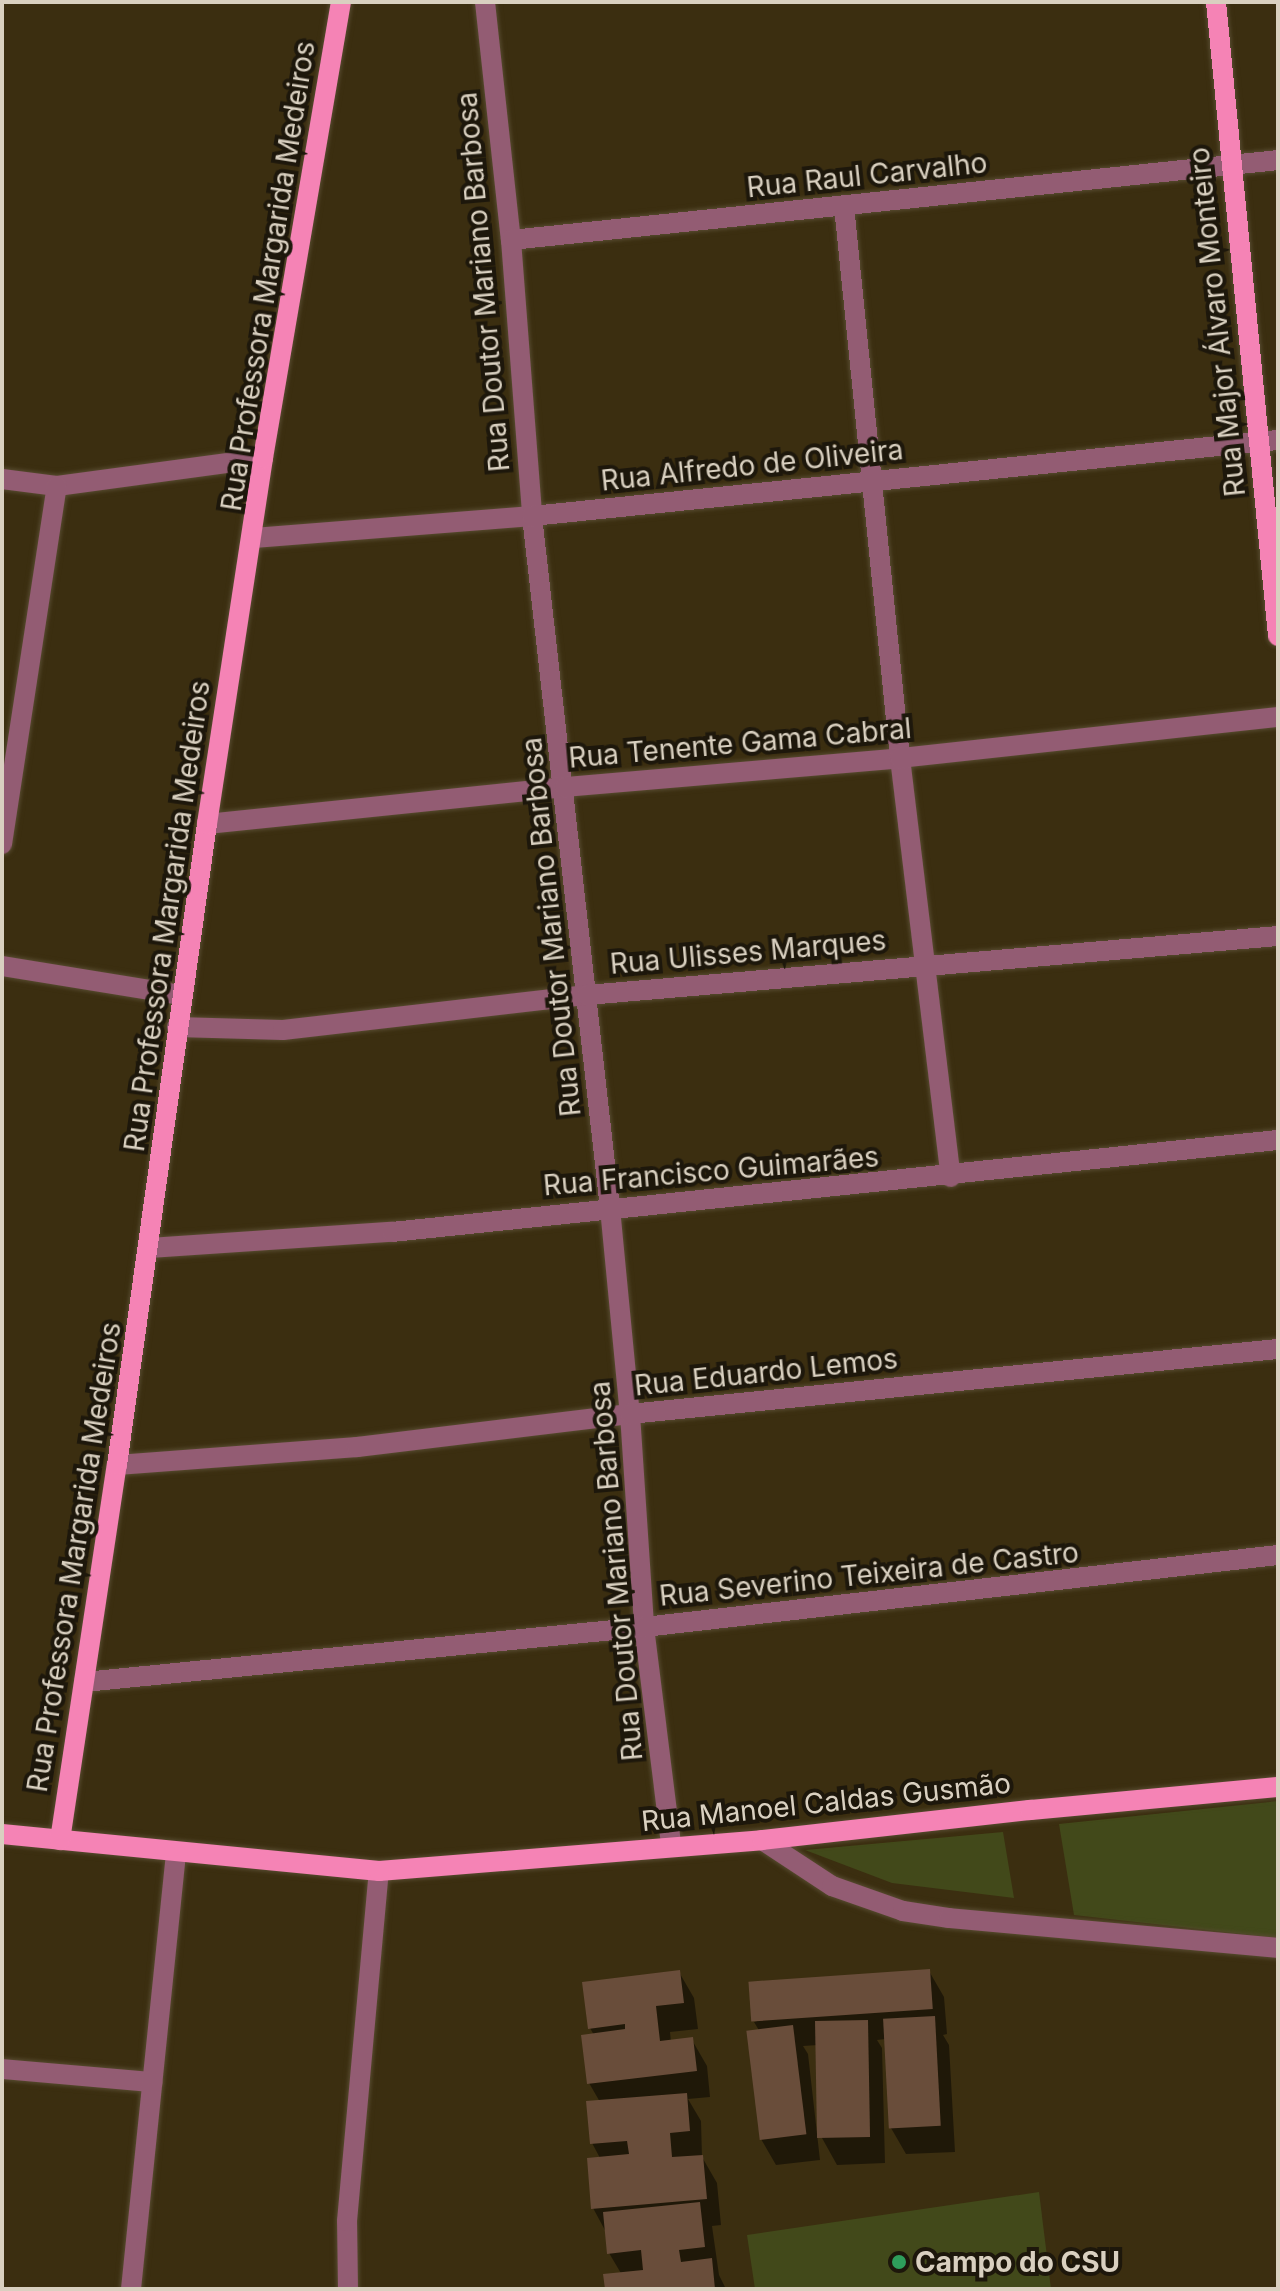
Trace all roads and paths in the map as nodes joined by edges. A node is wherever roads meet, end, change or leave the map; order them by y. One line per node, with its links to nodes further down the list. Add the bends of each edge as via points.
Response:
1 (341, 2): 10 (main road, Rua Professora Margarida Medeiros)
2 (485, 2): 7 (street, Rua Doutor Mariano Barbosa)
3 (1216, 2): 5 (main road, Rua Major Álvaro Monteiro)
4 (1278, 160): 5 (street, Rua Raul Carvalho)
5 (1229, 165): 6 (street, Rua Raul Carvalho); 9 (main road, Rua Major Álvaro Monteiro)
6 (844, 206): 7 (street, Rua Raul Carvalho); 12 (street)
7 (511, 240): 14 (street, Rua Doutor Mariano Barbosa)
8 (1278, 440): 9 (street, Rua Alfredo de Oliveira)
9 (1257, 442): 12 (street, Rua Alfredo de Oliveira); 16 (main road, Rua Major Álvaro Monteiro)
10 (263, 458): 13 (street); 15 (main road, Rua Professora Margarida Medeiros)
11 (2, 479): 13 (street)
12 (874, 479): 14 (street, Rua Alfredo de Oliveira); 18 (street)
13 (57, 486): 20 (street)
14 (532, 516): 15 (street, Rua Alfredo de Oliveira); 19 (street, Rua Doutor Mariano Barbosa)
15 (254, 538): 21 (main road, Rua Professora Margarida Medeiros)
16 (1278, 636)
17 (1278, 717): 18 (street, Rua Tenente Gama Cabral)
18 (900, 758): 19 (street, Rua Tenente Gama Cabral); 24 (street)
19 (565, 787): 21 (street, Rua Tenente Gama Cabral); 27 (street, Rua Doutor Mariano Barbosa)
20 (6, 792): 22 (street)
21 (207, 824): 26 (main road, Rua Professora Margarida Medeiros)
22 (2, 844)
23 (1278, 936): 24 (street, Rua Ulisses Marques)
24 (926, 964): 27 (street, Rua Ulisses Marques); 30 (street)
25 (2, 966): 26 (street)
26 (181, 995): 28 (main road, Rua Professora Margarida Medeiros)
27 (587, 995): 28 (street, Rua Ulisses Marques, via 283,1030); 31 (street, Rua Doutor Mariano Barbosa)
28 (177, 1027): 32 (main road, Rua Professora Margarida Medeiros)
29 (1278, 1140): 30 (street, Rua Francisco Guimarães)
30 (951, 1177): 31 (street, Rua Francisco Guimarães)
31 (610, 1208): 32 (street, Rua Francisco Guimarães, via 392,1232); 34 (street, Rua Doutor Mariano Barbosa)
32 (148, 1248): 35 (main road, Rua Professora Margarida Medeiros)
33 (1278, 1349): 34 (street, Rua Eduardo Lemos)
34 (630, 1414): 35 (street, Rua Eduardo Lemos, via 357,1447); 37 (street, Rua Doutor Mariano Barbosa)
35 (117, 1465): 38 (main road, Rua Professora Margarida Medeiros)
36 (1278, 1555): 37 (street, Rua Severino Teixeira de Castro)
37 (644, 1627): 38 (street, Rua Severino Teixeira de Castro); 43 (street, Rua Doutor Mariano Barbosa)
38 (84, 1682): 41 (main road, Rua Professora Margarida Medeiros)
39 (1278, 1787): 42 (main road, Rua Manoel Caldas Gusmão)
40 (2, 1834): 41 (main road, Rua Manoel Caldas Gusmão)
41 (60, 1840): 44 (main road, Rua Manoel Caldas Gusmão)
42 (762, 1840): 43 (main road, Rua Manoel Caldas Gusmão); 46 (street, via 832,1886 903,1911)
43 (671, 1845): 45 (main road, Rua Manoel Caldas Gusmão)
44 (176, 1852): 45 (main road, Rua Manoel Caldas Gusmão); 48 (street)
45 (379, 1871): 50 (street, via 347,2221)
46 (1278, 1948)
47 (2, 2069): 48 (street)
48 (152, 2082): 49 (street)
49 (131, 2289)
50 (348, 2289)

